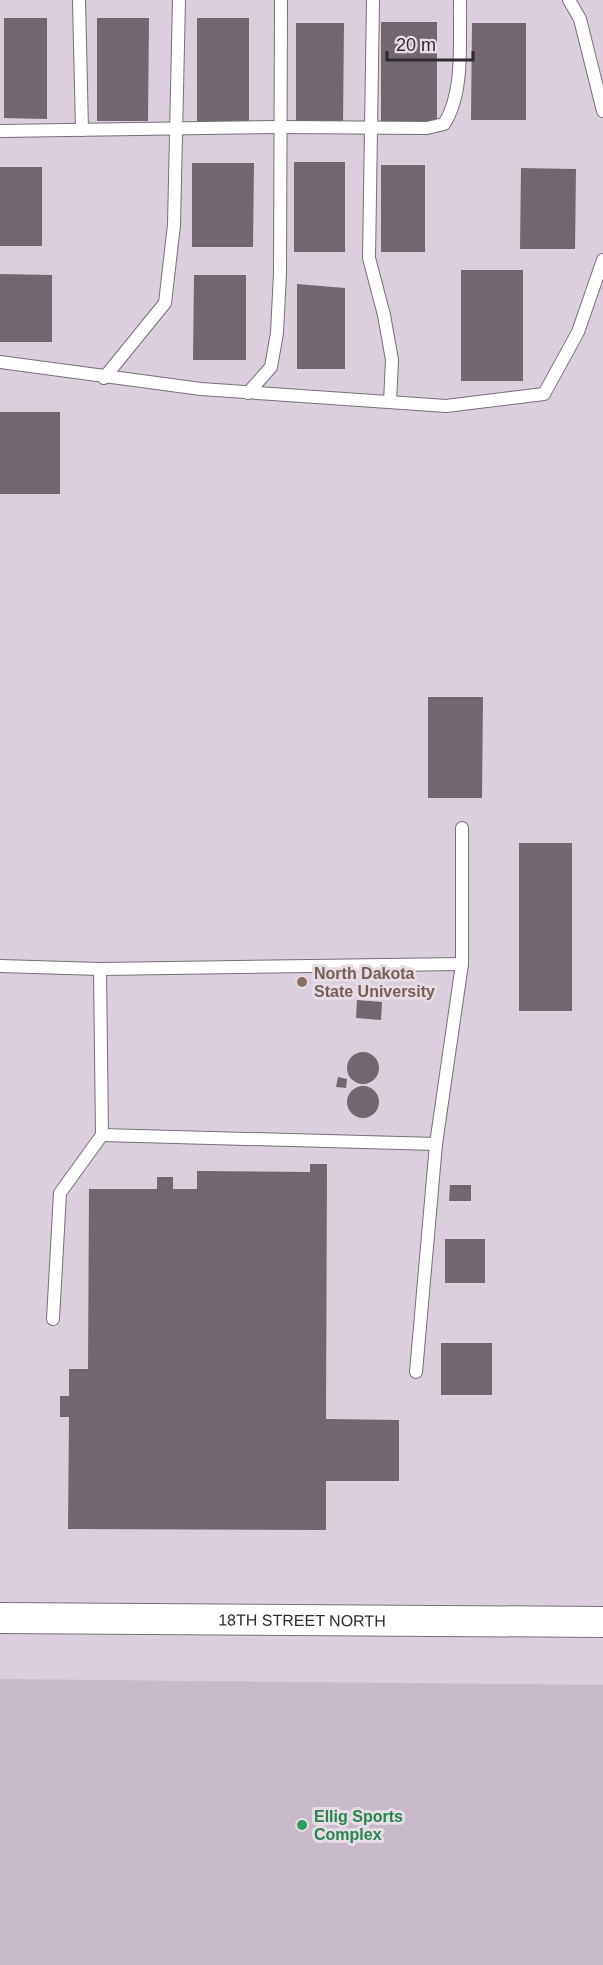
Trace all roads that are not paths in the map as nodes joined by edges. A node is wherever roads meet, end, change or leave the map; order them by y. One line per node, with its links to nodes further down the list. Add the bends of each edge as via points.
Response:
1 (79, 0): 11 (lane)
2 (179, 0): 10 (lane)
3 (281, 0): 8 (lane)
4 (373, 0): 9 (lane)
5 (460, 0): 9 (lane, via 459,87 444,124 427,128)
6 (568, 0): 7 (lane, via 580,19)
7 (603, 111)
8 (280, 127): 9 (lane); 10 (lane); 16 (lane, via 277,333 271,367)
9 (371, 127): 17 (lane, via 369,258 392,360)
10 (176, 129): 11 (lane); 15 (lane, via 174,225 165,303)
11 (82, 130): 12 (lane)
12 (0, 131)
13 (603, 260): 17 (lane, via 578,332 544,394 446,406)
14 (0, 362): 15 (lane)
15 (104, 378): 16 (lane)
16 (248, 393): 17 (lane)
17 (390, 402)
18 (462, 828): 19 (lane)
19 (462, 964): 21 (lane); 23 (lane)
20 (0, 966): 21 (lane)
21 (100, 969): 22 (lane)
22 (102, 1135): 23 (lane); 24 (lane, via 60,1193)
23 (436, 1144): 25 (lane)
24 (53, 1319)
25 (416, 1372)
26 (0, 1618): 27 (street, 18TH STREET NORTH)
27 (603, 1622)

